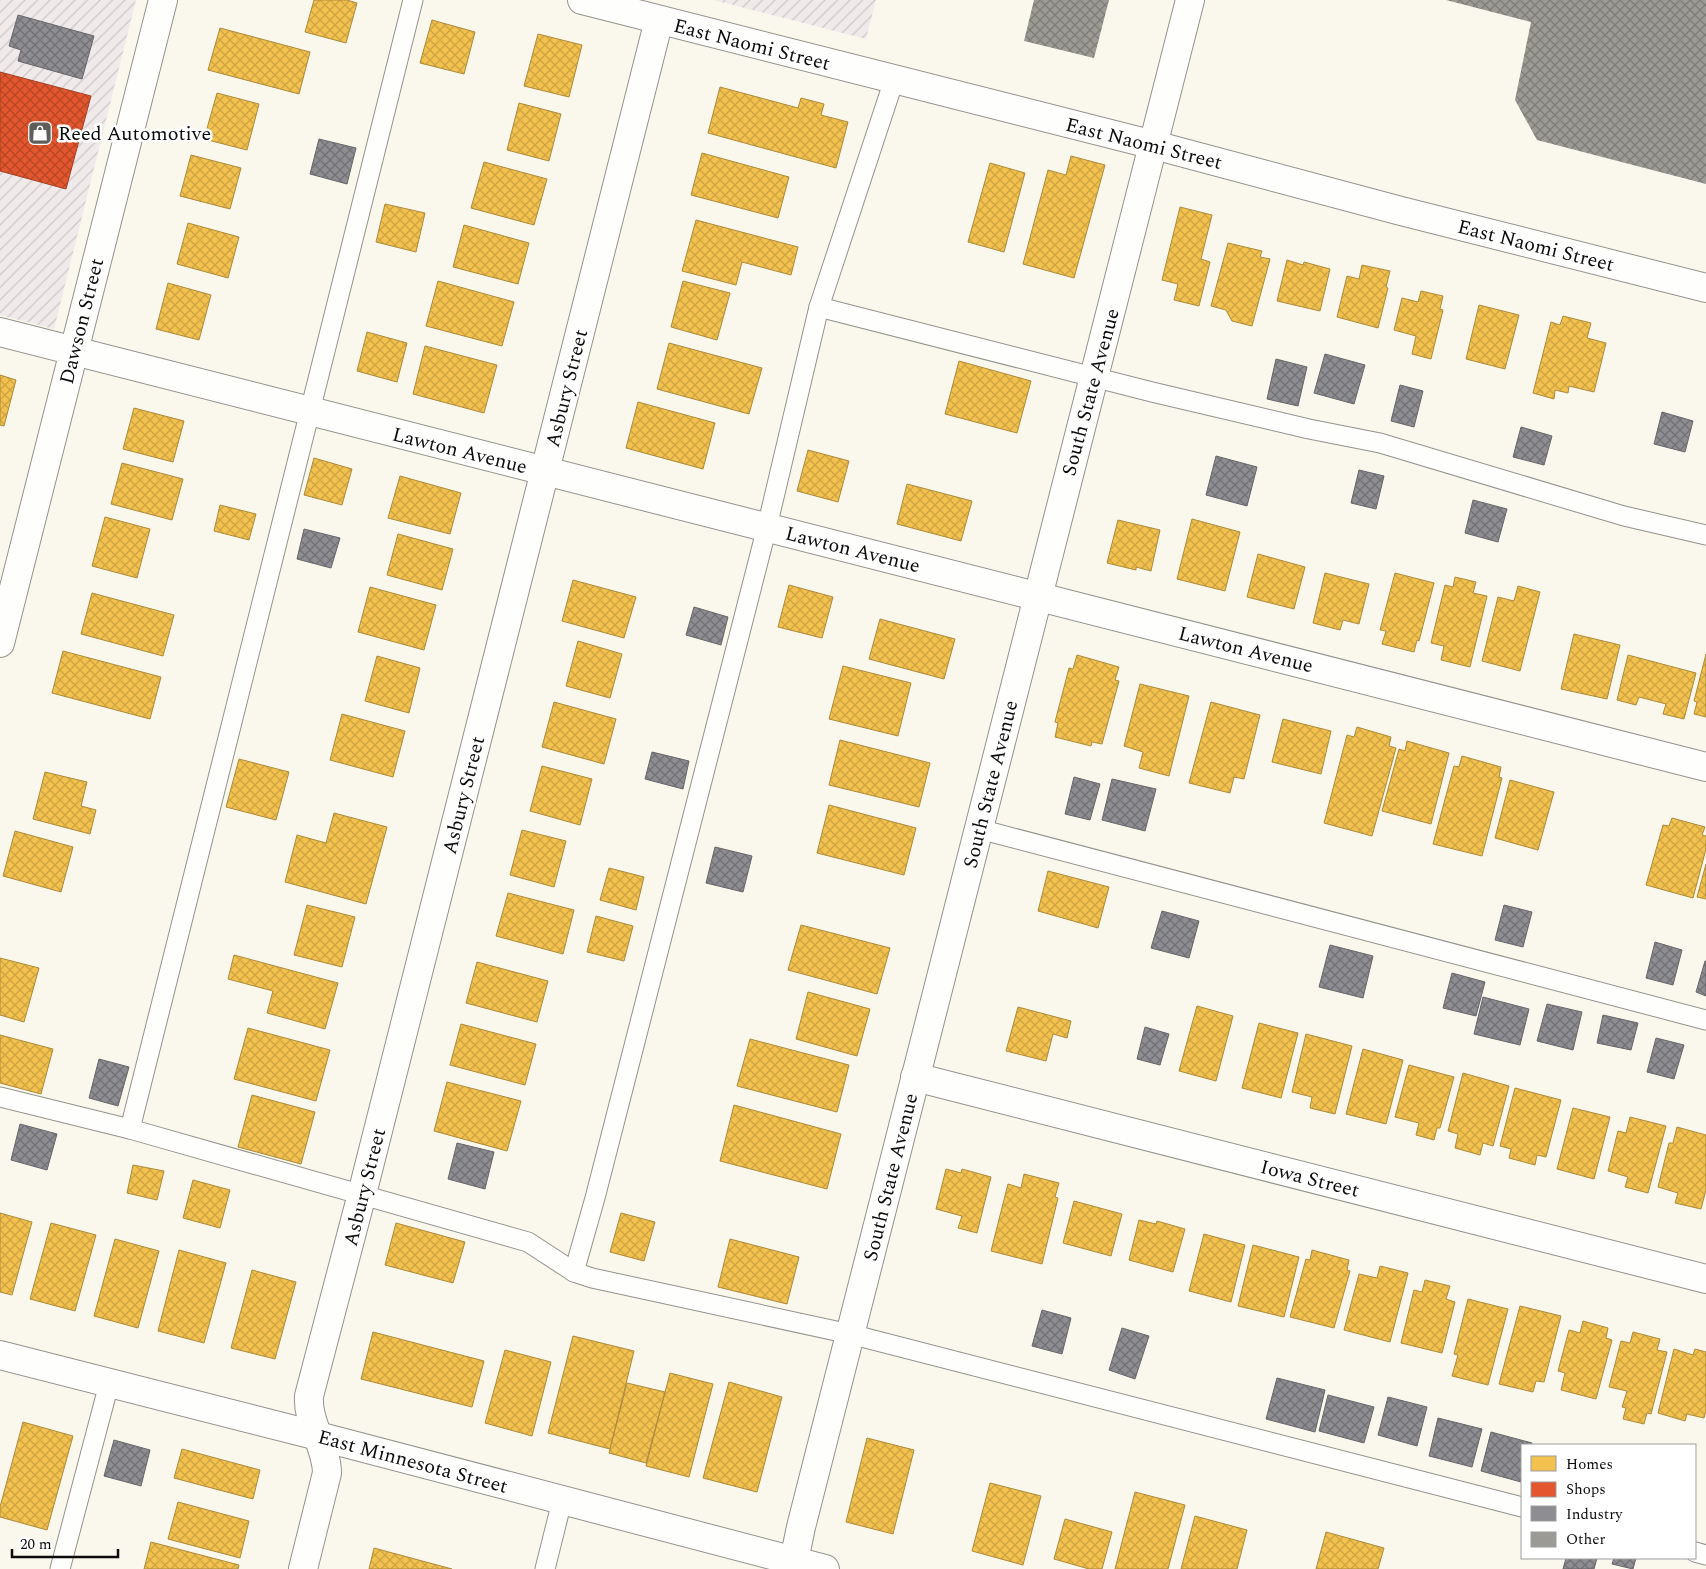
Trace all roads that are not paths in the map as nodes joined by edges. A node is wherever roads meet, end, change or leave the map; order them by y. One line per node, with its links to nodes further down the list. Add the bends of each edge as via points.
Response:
1 (163, 0): 11 (street, Dawson Street)
2 (413, 0): 13 (lane)
3 (582, 0): 5 (street, East Naomi Street)
4 (1190, 0): 7 (street, South State Avenue)
5 (659, 20): 6 (street, East Naomi Street); 14 (street, Asbury Street)
6 (894, 80): 7 (street, East Naomi Street); 9 (lane)
7 (1154, 145): 8 (street, East Naomi Street); 12 (street, South State Avenue)
8 (1706, 288)
9 (819, 307): 12 (lane); 15 (lane)
10 (0, 332): 11 (street, Lawton Avenue)
11 (74, 351): 13 (street, Lawton Avenue); 18 (street, Dawson Street)
12 (1093, 377): 16 (lane, via 1380,443 1624,516); 17 (street, South State Avenue)
13 (309, 412): 14 (street, Lawton Avenue); 24 (lane)
14 (545, 471): 15 (street, Lawton Avenue); 25 (street, Asbury Street)
15 (767, 527): 17 (street, Lawton Avenue); 26 (lane)
16 (1706, 535)
17 (1037, 596): 19 (street, Lawton Avenue); 20 (street, South State Avenue)
18 (0, 643)
19 (1706, 767)
20 (979, 828): 21 (lane); 22 (street, South State Avenue)
21 (1706, 1020)
22 (915, 1077): 27 (street, Iowa Street); 28 (street, South State Avenue)
23 (0, 1097): 24 (lane)
24 (130, 1129): 25 (lane)
25 (362, 1194): 26 (lane, via 528,1242); 31 (street, Asbury Street, via 309,1396)
26 (574, 1272): 28 (lane)
27 (1706, 1279)
28 (850, 1334): 33 (lane); 34 (street, South State Avenue, via 801,1528)
29 (0, 1356): 30 (street, East Minnesota Street)
30 (109, 1384): 31 (street, East Minnesota Street); 35 (lane)
31 (318, 1436): 32 (street, East Minnesota Street); 36 (street, Asbury Street, via 327,1462 327,1474)
32 (562, 1501): 34 (street, East Minnesota Street); 37 (lane)
33 (1521, 1507)
34 (795, 1565): 38 (street, East Minnesota Street)
35 (60, 1569)
36 (303, 1569)
37 (545, 1569)
38 (825, 1569)

